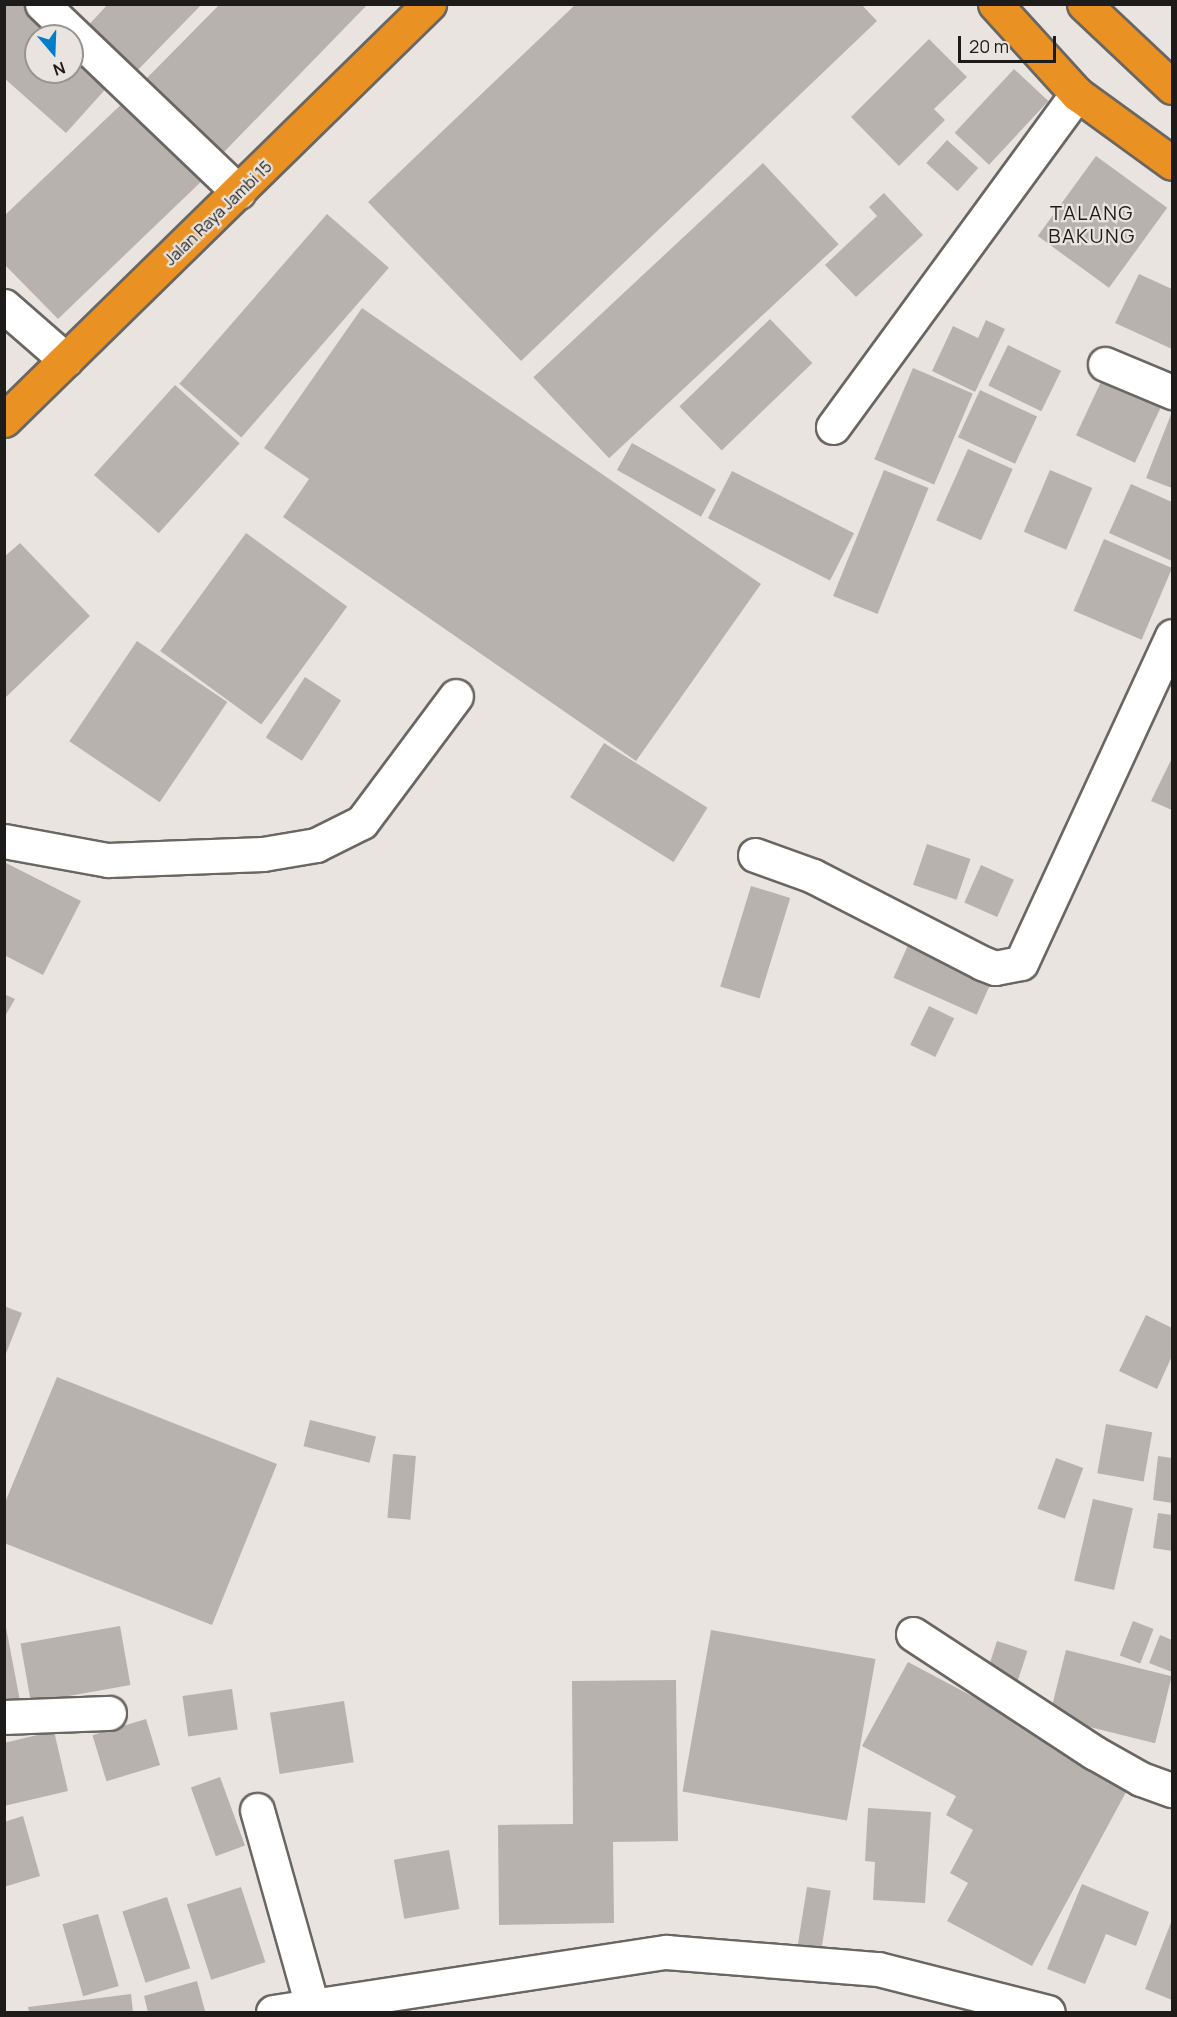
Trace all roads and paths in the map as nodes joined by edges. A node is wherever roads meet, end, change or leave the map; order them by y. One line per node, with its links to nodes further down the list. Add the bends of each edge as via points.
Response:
1 (42, 4): 8 (street)
2 (429, 4): 8 (highway, Jalan Raya Jambi 15)
3 (995, 4): 6 (highway)
4 (1084, 4): 5 (highway)
5 (1173, 87)
6 (1077, 94): 7 (highway); 14 (street)
7 (1173, 164)
8 (239, 192): 10 (highway, Jalan Raya Jambi 15)
9 (4, 306): 10 (street)
10 (66, 360): 13 (highway, Jalan Raya Jambi 15)
11 (1105, 363): 12 (street)
12 (1173, 392)
13 (4, 420)
14 (833, 427)
15 (1173, 636): 18 (street, via 1021,963 994,968 813,876)
16 (456, 696): 17 (street, via 362,822 316,845 263,854 108,860)
17 (4, 841)
18 (755, 855)
19 (913, 1634): 22 (street, via 1095,1753 1141,1779)
20 (108, 1713): 21 (street)
21 (4, 1717)
22 (1173, 1790)
23 (257, 1809): 24 (street)
24 (312, 2006): 25 (street); 26 (street, via 666,1952 878,1969)
25 (273, 2013)
26 (1048, 2013)

